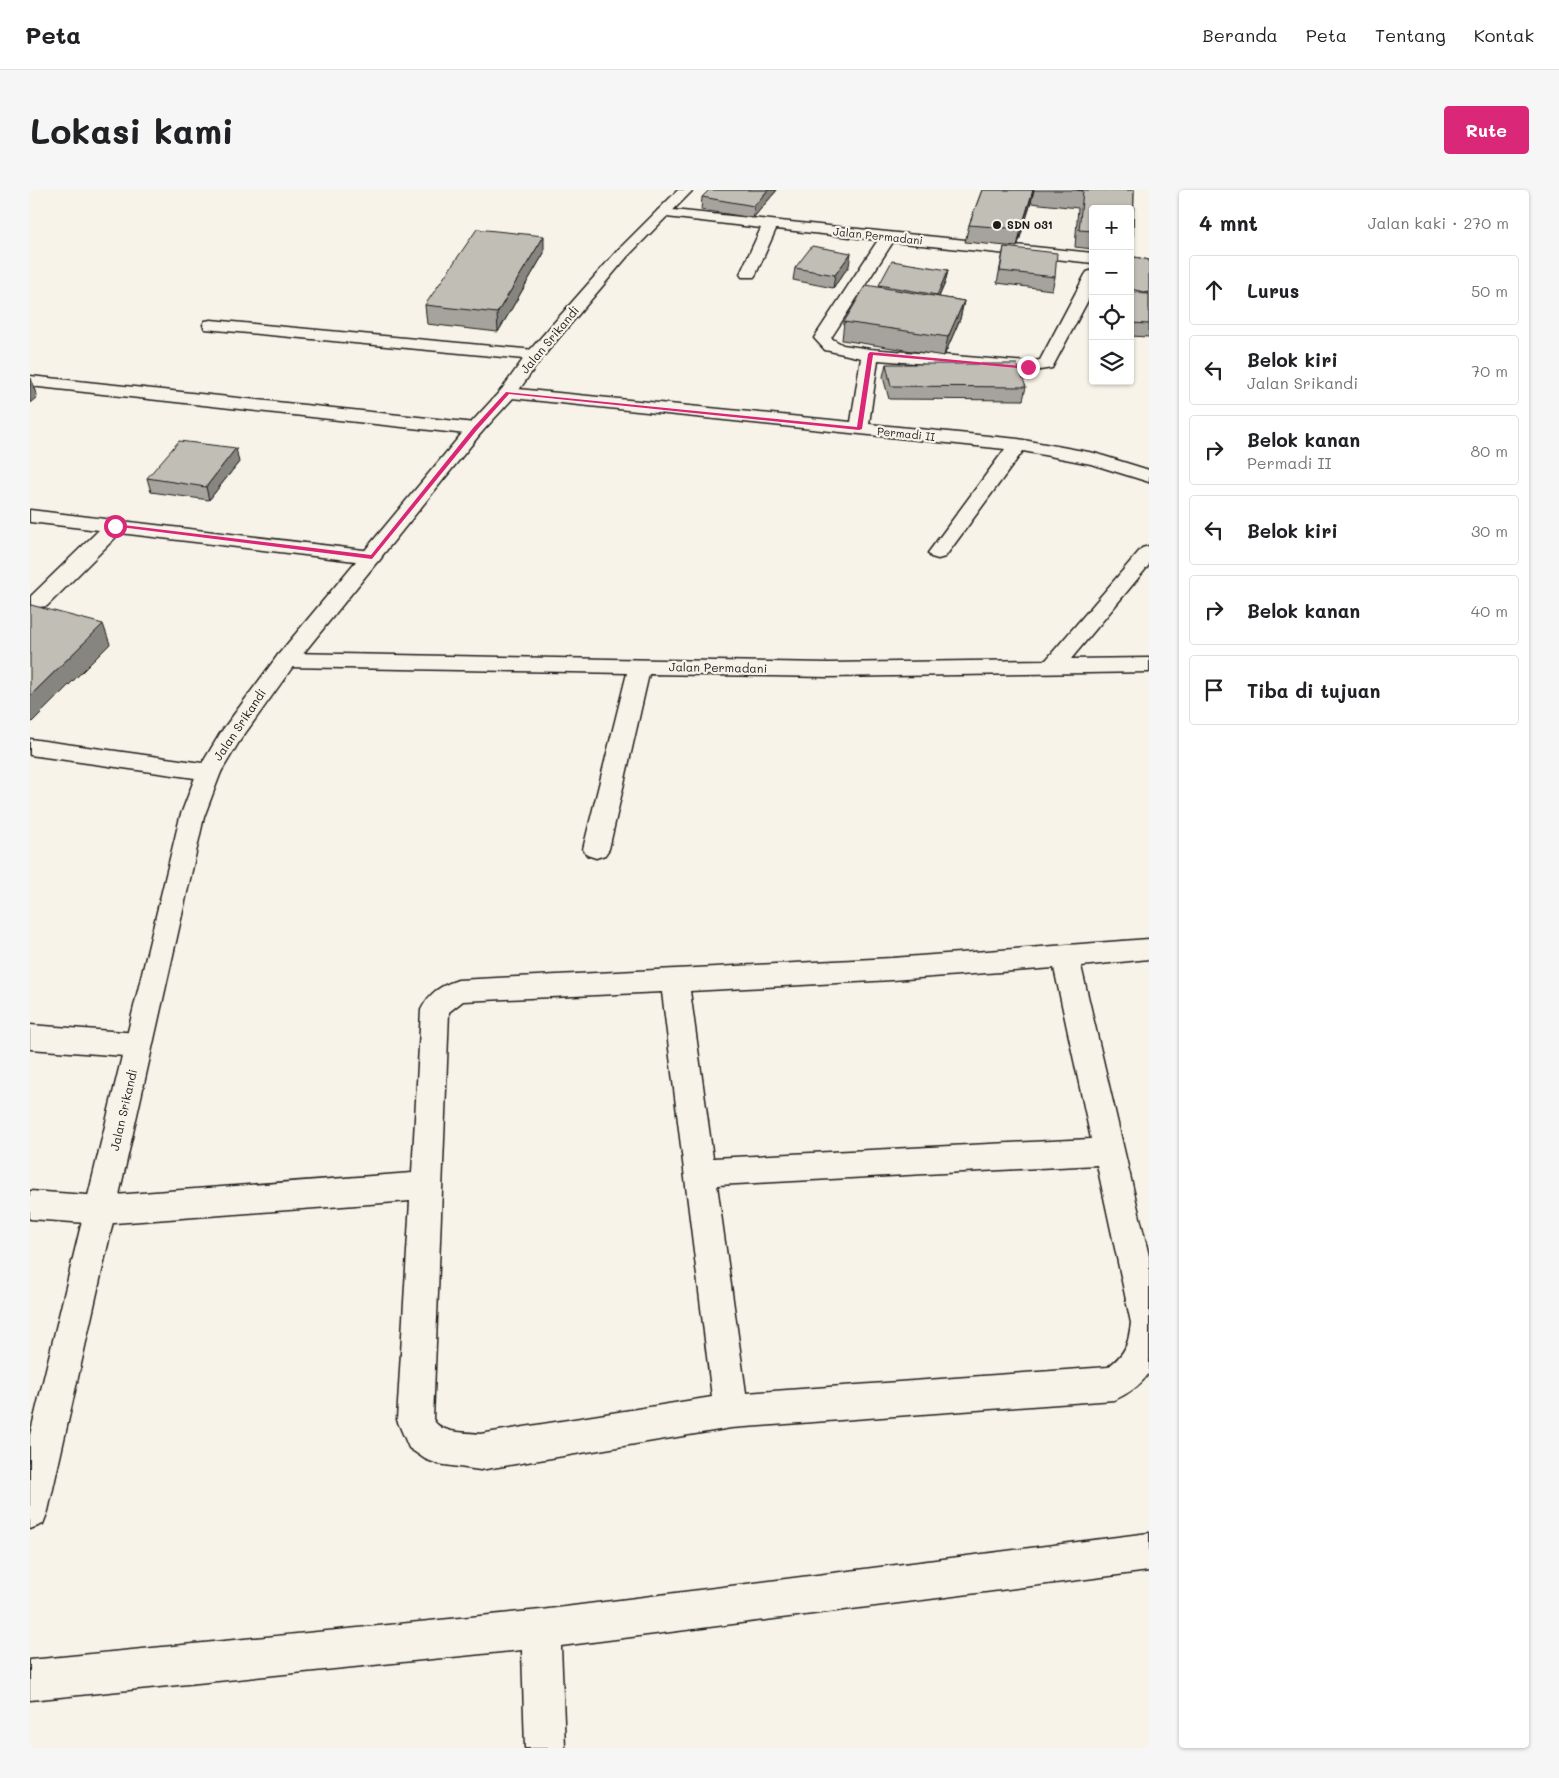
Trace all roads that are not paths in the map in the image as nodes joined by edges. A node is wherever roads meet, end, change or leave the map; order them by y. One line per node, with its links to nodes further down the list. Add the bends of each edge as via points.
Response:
1 (686, 190): 2 (street, Jalan Srikandi)
2 (663, 213): 3 (street, Jalan Permadani); 10 (street, Jalan Srikandi, via 622,254)
3 (770, 225): 4 (street, Jalan Permadani); 6 (street)
4 (888, 238): 5 (street, Jalan Permadani); 9 (street, via 822,338 824,343 834,348)
5 (1089, 258)
6 (748, 274)
7 (1089, 283): 9 (street, via 1046,364 1028,367)
8 (211, 325): 10 (street)
9 (870, 354): 14 (street)
10 (535, 355): 12 (street, Jalan Srikandi)
11 (30, 381): 13 (street)
12 (508, 393): 13 (street, Jalan Srikandi); 14 (street, Permadi II)
13 (475, 429): 21 (street, Jalan Srikandi)
14 (859, 429): 15 (street, Permadi II)
15 (1018, 445): 16 (street, Permadi II, via 1094,459); 20 (street)
16 (1149, 476)
17 (30, 516): 18 (street)
18 (115, 526): 21 (street); 22 (street)
19 (1149, 552): 26 (street)
20 (938, 553)
21 (372, 557): 23 (street, Jalan Srikandi)
22 (39, 601)
23 (286, 660): 25 (street, Jalan Permadani); 28 (street, Jalan Srikandi, via 229,738)
24 (1149, 665): 26 (street, Jalan Permadani)
25 (640, 666): 26 (street, Jalan Permadani, via 828,670); 29 (street)
26 (1052, 667)
27 (30, 747): 28 (street)
28 (209, 772): 34 (street, Jalan Srikandi, via 192,817)
29 (596, 850)
30 (1149, 948): 31 (street)
31 (1066, 957): 32 (street); 35 (street)
32 (675, 981): 36 (street); 37 (street, via 464,990 441,999 435,1010)
33 (30, 1037): 34 (street)
34 (138, 1046): 39 (street, Jalan Srikandi)
35 (1110, 1151): 36 (street); 40 (street, via 1148,1323 1144,1351 1131,1370 1114,1383)
36 (700, 1172): 40 (street)
37 (426, 1186): 39 (street); 40 (street, via 415,1420 422,1435 438,1446 480,1452)
38 (30, 1205): 39 (street)
39 (101, 1210): 41 (street, Jalan Srikandi)
40 (731, 1411)
41 (34, 1475): 42 (street, Jalan Srikandi)
42 (30, 1511)
43 (1149, 1552): 44 (street)
44 (542, 1629): 45 (street); 46 (street)
45 (30, 1680)
46 (545, 1748)

